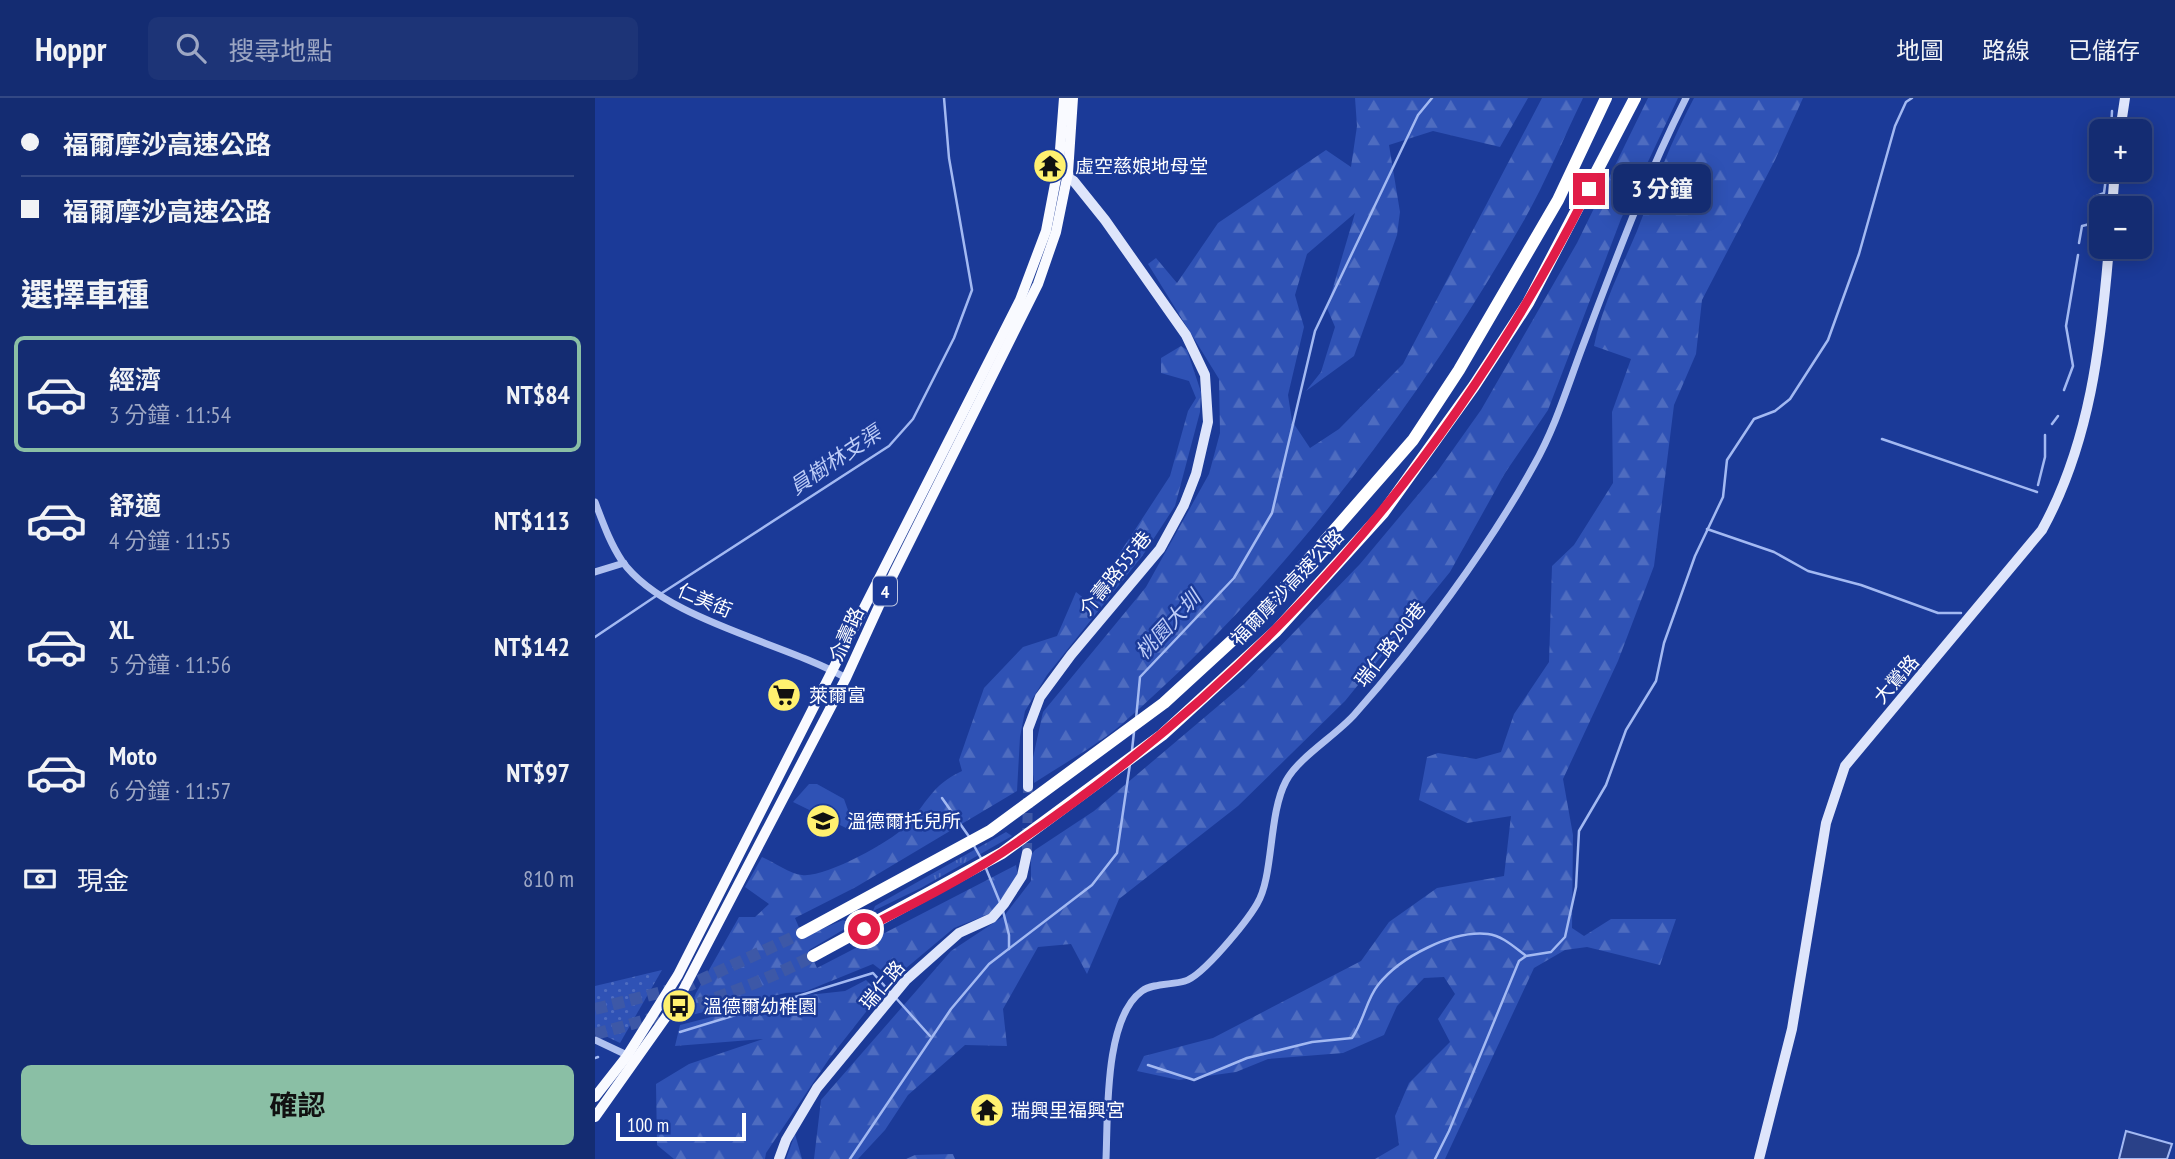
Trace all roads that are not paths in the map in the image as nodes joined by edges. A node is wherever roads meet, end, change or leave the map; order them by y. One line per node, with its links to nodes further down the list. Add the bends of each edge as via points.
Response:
1 (1064, 98): 8 (main road, 介壽路 / 4)
2 (1073, 98): 9 (main road, 介壽路 / 4)
3 (1606, 98): 18 (highway, 福爾摩沙高速公路, via 1558,200 1459,370 1412,440 1261,614 1164,703 1090,760 972,842)
4 (1635, 98): 19 (highway, 福爾摩沙高速公路, via 1528,303 1429,453 1383,513 1276,631 1162,735 1087,791 983,864)
5 (1686, 98): 27 (street, 瑞仁路290巷, via 1628,228 1558,417 1534,466 1405,653 1352,717 1286,781 1258,903 1205,970 1188,981 1143,990 1126,1010 1110,1063)
6 (2125, 98): 7 (street)
7 (2122, 119)
8 (1059, 163): 9 (street, 介壽路555巷); 14 (main road, 介壽路 / 4, via 1046,231 1020,300)
9 (1068, 173): 15 (main road, 介壽路 / 4, via 1056,232 1038,284); 16 (street, 介壽路555巷, via 1186,335 1205,375 1208,422 1196,474 1160,549 1040,697 1028,729)
10 (2108, 259): 28 (street, 大鶯路, via 2093,385 2061,497 2042,530 1845,766 1838,781 1826,823 1792,1029)
11 (595, 502): 12 (street, 仁美街)
12 (624, 564): 13 (street); 14 (street, 仁美街, via 659,595)
13 (595, 572)
14 (831, 670): 15 (street, 仁美街); 23 (main road, 介壽路 / 4)
15 (846, 678): 23 (main road, 介壽路 / 4, via 678,1000)
16 (1028, 787)
17 (1027, 853): 26 (street, 瑞仁路, via 1022,876 1005,904 992,918 959,933 906,980 817,1088)
18 (854, 906): 19 (highway); 20 (highway, 福爾摩沙高速公路)
19 (864, 929): 21 (highway, 福爾摩沙高速公路)
20 (802, 933)
21 (813, 956)
22 (595, 1040): 23 (street)
23 (632, 1058): 24 (main road, 介壽路 / 4); 25 (main road, 介壽路 / 4)
24 (595, 1097)
25 (595, 1117)
26 (779, 1159)
27 (1106, 1159)
28 (1759, 1159)

